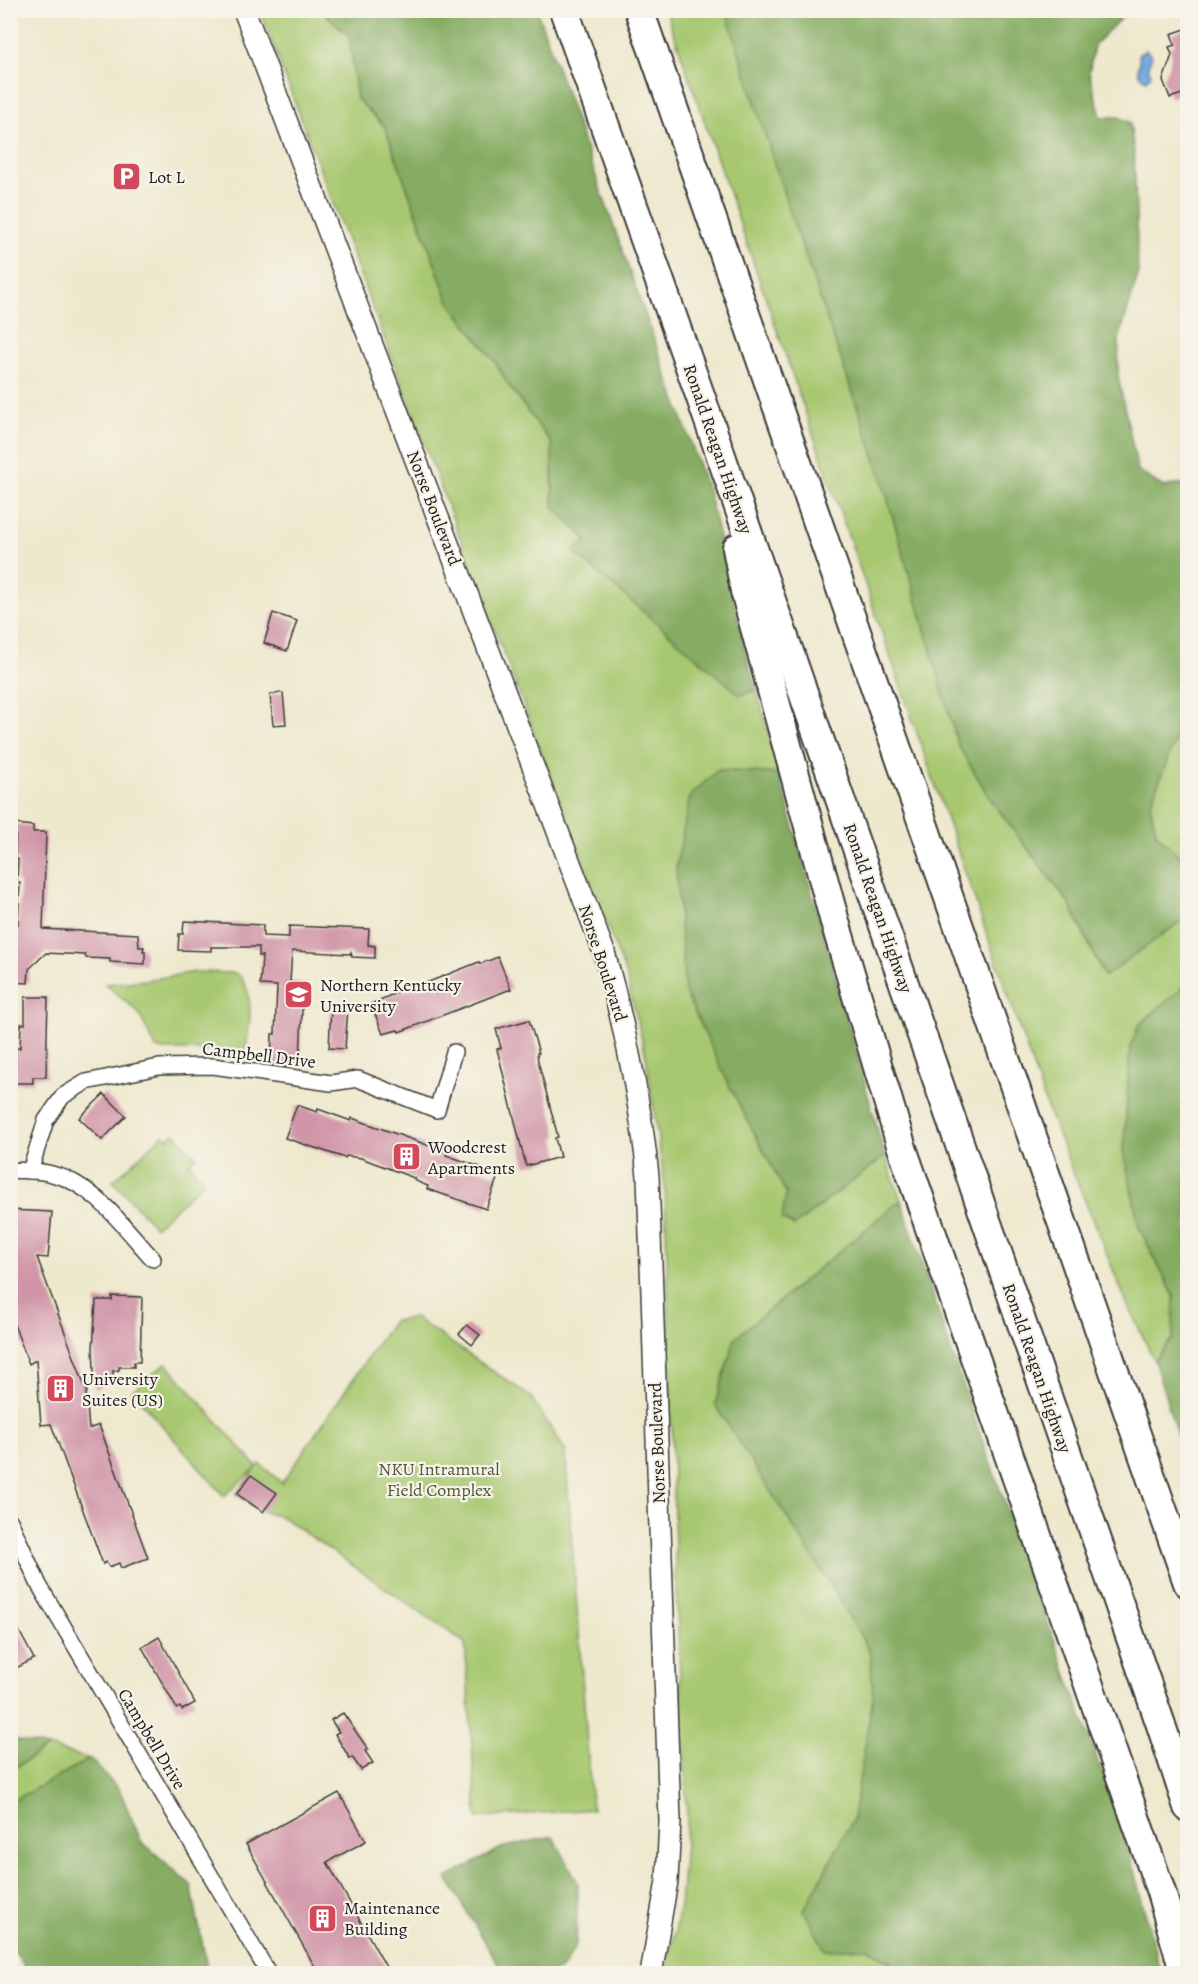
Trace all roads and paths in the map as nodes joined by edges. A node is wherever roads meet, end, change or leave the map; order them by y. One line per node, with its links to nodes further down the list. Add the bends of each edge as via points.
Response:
1 (244, 10): 13 (street, Norse Boulevard, via 604,952 628,1041 648,1176 670,1813 668,1881)
2 (564, 10): 4 (highway, Ronald Reagan Highway)
3 (639, 10): 10 (highway)
4 (721, 457): 11 (highway, Ronald Reagan Highway); 14 (highway, via 745,591 885,1094 1161,1892)
5 (454, 1052): 7 (street, Campbell Drive, via 437,1110 358,1079 331,1083 213,1066 159,1067 86,1082 63,1096 46,1120)
6 (10, 1170): 7 (street)
7 (30, 1171): 8 (street, via 77,1184 95,1197)
8 (153, 1259)
9 (10, 1521): 12 (street, Campbell Drive, via 39,1585)
10 (1188, 1583)
11 (1188, 1807)
12 (269, 1974)
13 (651, 1974)
14 (1185, 1974)

